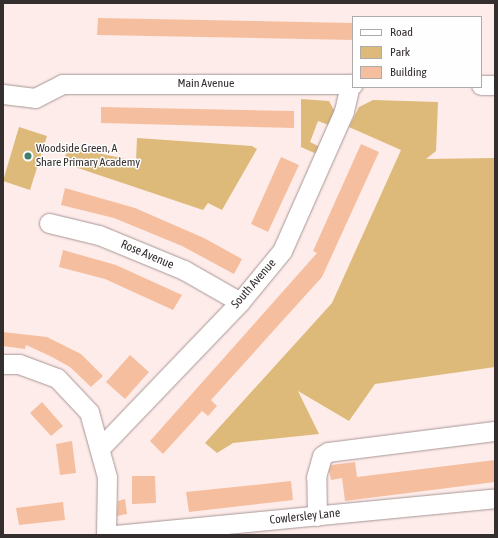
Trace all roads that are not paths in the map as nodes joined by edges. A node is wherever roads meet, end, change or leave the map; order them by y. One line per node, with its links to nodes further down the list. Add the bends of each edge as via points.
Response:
1 (352, 84): 4 (street, Main Avenue, via 62,84 35,98); 6 (street, South Avenue, via 344,110 282,251)
2 (482, 85): 3 (street)
3 (495, 85)
4 (3, 94)
5 (49, 223): 6 (street, Rose Avenue, via 99,235 184,270)
6 (240, 302): 9 (street, South Avenue)
7 (3, 364): 9 (street, via 19,364 57,378 89,412)
8 (495, 431): 11 (street, via 328,452 322,456 316,477)
9 (100, 448): 13 (street, via 107,477)
10 (495, 498): 11 (street, Cowlersley Lane)
11 (317, 516): 12 (street, Cowlersley Lane)
12 (293, 527): 14 (street, Cowlersley Lane)
13 (106, 535)
14 (114, 535)

